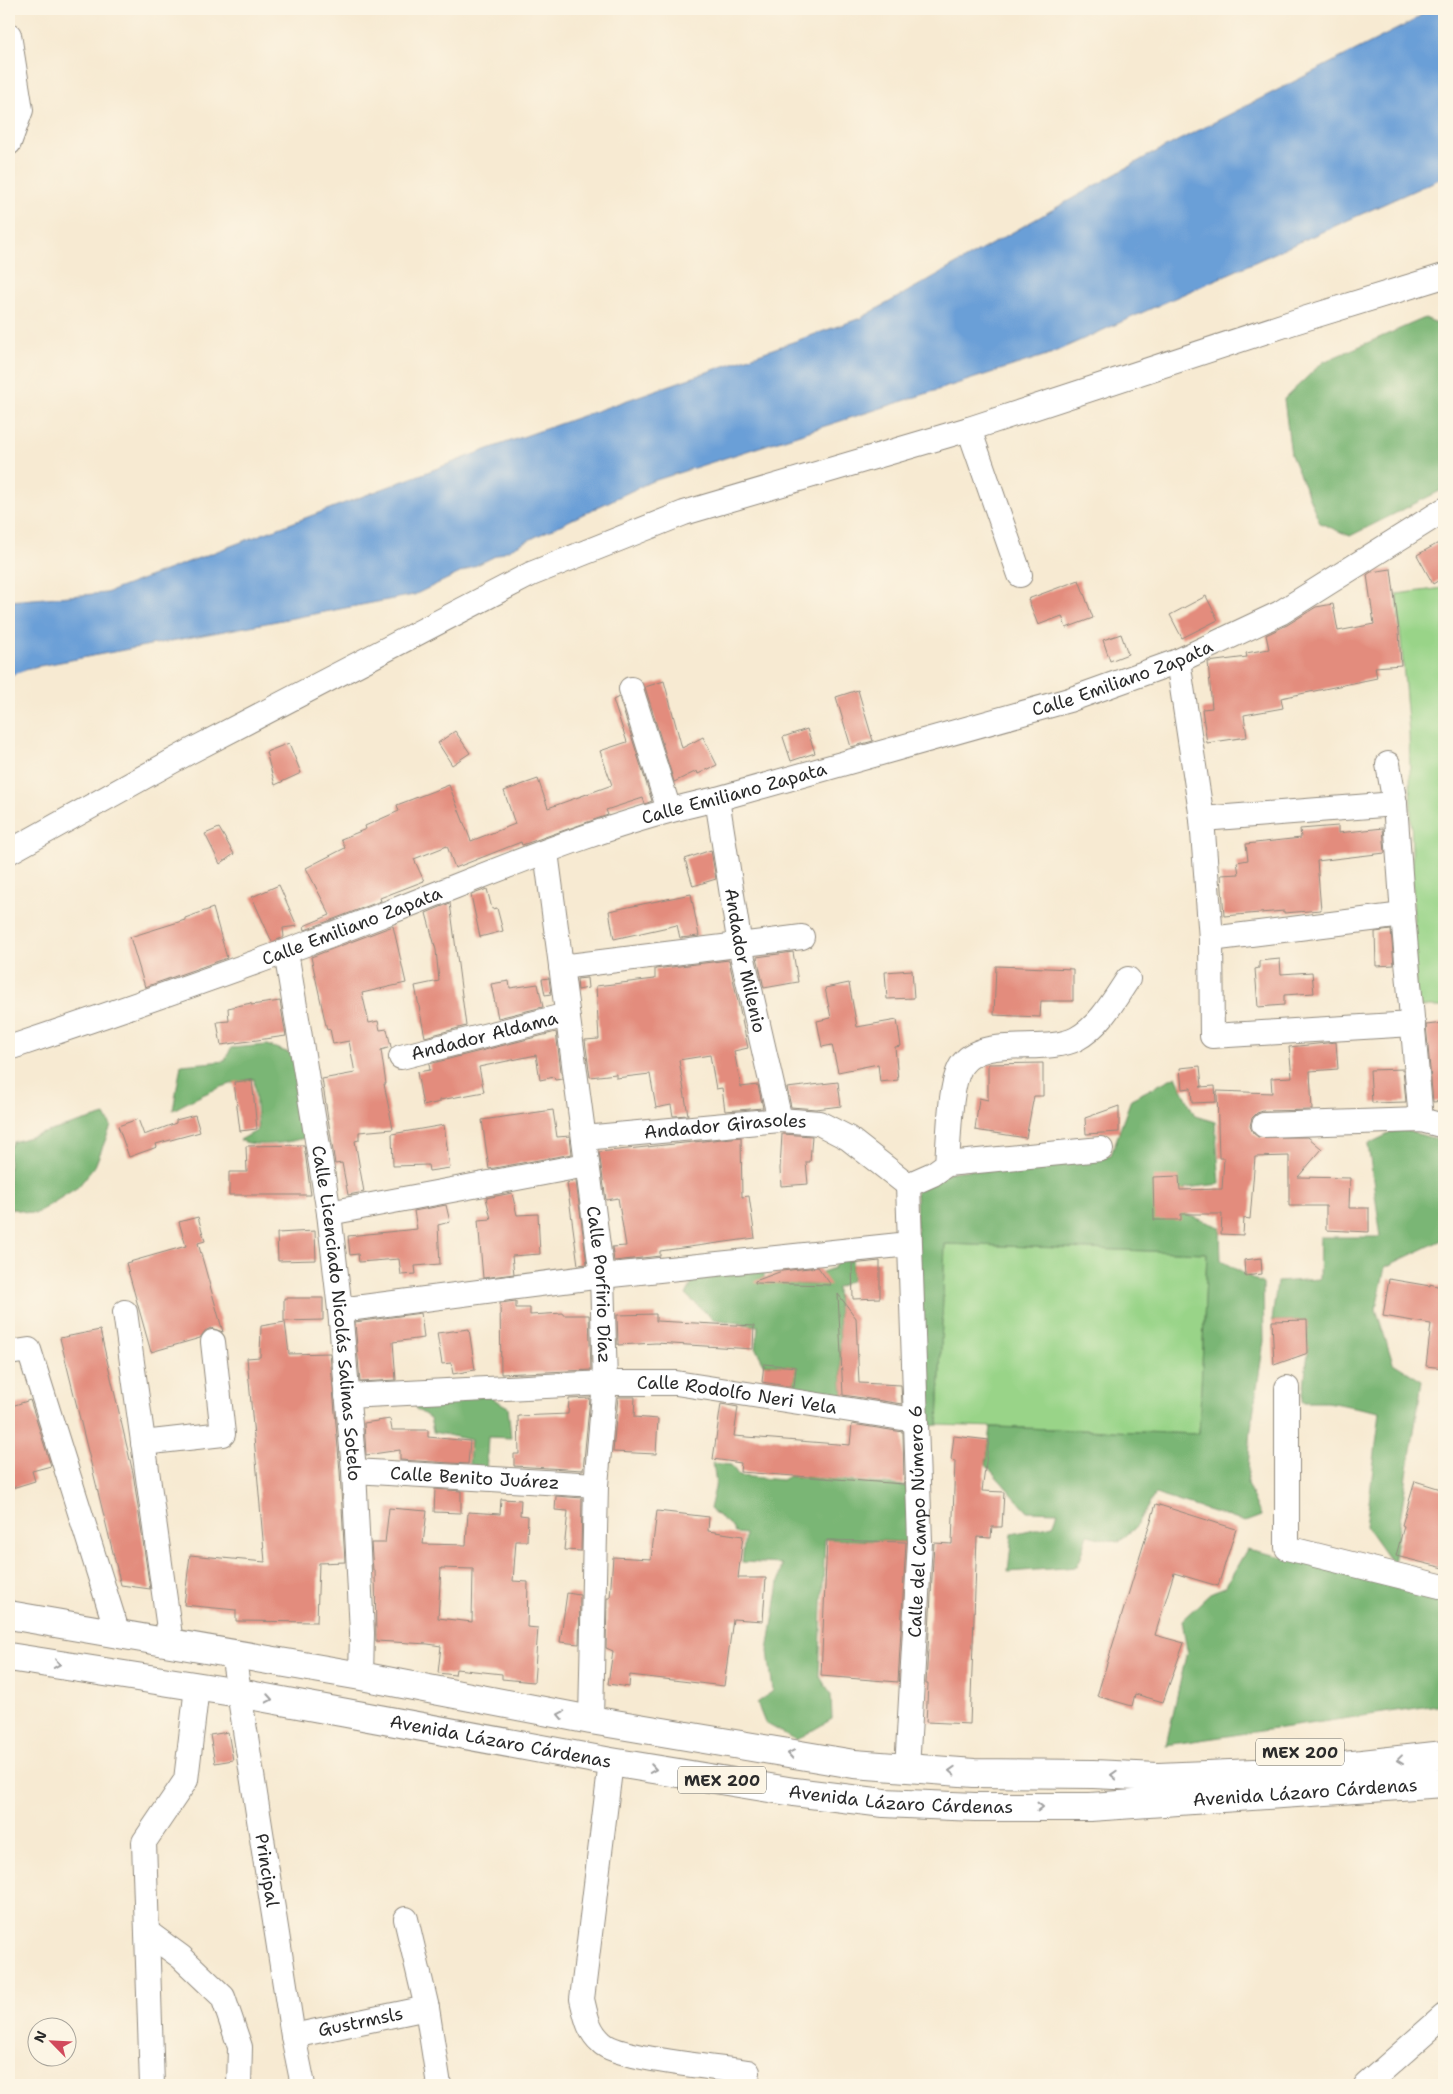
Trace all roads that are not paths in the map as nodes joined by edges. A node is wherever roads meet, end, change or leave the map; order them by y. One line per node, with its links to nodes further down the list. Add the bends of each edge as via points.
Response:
1 (9, 34): 2 (street, via 21,110)
2 (9, 142)
3 (1444, 276): 4 (street)
4 (969, 429): 6 (street); 14 (street, via 684,513 531,574 189,752)
5 (1444, 510): 7 (street, Calle Emiliano Zapata, via 1280,613)
6 (1020, 575)
7 (1178, 661): 10 (street, Calle Emiliano Zapata, via 1069,700); 13 (street)
8 (631, 690): 12 (street)
9 (1388, 764): 11 (street)
10 (716, 799): 12 (street, Calle Emiliano Zapata); 19 (street, Andador Milenio)
11 (1395, 804): 13 (street); 16 (street)
12 (669, 810): 15 (street, Calle Emiliano Zapata)
13 (1202, 819): 18 (street)
14 (9, 852)
15 (546, 852): 20 (street, Calle Emiliano Zapata); 21 (street, Calle Porfirio Díaz)
16 (1403, 915): 18 (street); 24 (street)
17 (802, 937): 19 (street)
18 (1211, 939): 24 (street, via 1212,1036)
19 (740, 946): 21 (street); 27 (street, Andador Milenio)
20 (286, 952): 25 (street, Calle Emiliano Zapata); 36 (street, Calle Licenciado Nicolás Salinas Sotelo)
21 (560, 967): 23 (street, Calle Porfirio Díaz)
22 (1128, 979): 34 (street, via 1094,1025 1073,1040 984,1050 965,1061 957,1073 953,1092)
23 (567, 1015): 26 (street, Andador Aldama); 31 (street, Calle Porfirio Díaz)
24 (1413, 1024): 28 (street)
25 (9, 1048)
26 (401, 1057)
27 (780, 1120): 31 (street, Andador Girasoles); 35 (street, Andador Girasoles, via 819,1123 848,1138)
28 (1422, 1120): 29 (street); 30 (street)
29 (1264, 1125)
30 (1444, 1126)
31 (584, 1138): 33 (street, Calle Porfirio Díaz)
32 (1101, 1149): 34 (street)
33 (586, 1164): 36 (street); 38 (street, Calle Porfirio Díaz)
34 (947, 1164): 35 (street)
35 (908, 1185): 37 (street, Calle del Campo Número 6)
36 (328, 1213): 39 (street, Calle Licenciado Nicolás Salinas Sotelo)
37 (909, 1244): 38 (street); 46 (street, Calle del Campo Número 6)
38 (602, 1276): 39 (street); 43 (street, Calle Porfirio Díaz)
39 (340, 1310): 45 (street, Calle Licenciado Nicolás Salinas Sotelo)
40 (125, 1312): 47 (street)
41 (213, 1342): 47 (street, via 223,1434)
42 (9, 1354): 52 (street, via 29,1350)
43 (605, 1383): 45 (street, Calle Rodolfo Neri Vela); 46 (street, Calle Rodolfo Neri Vela, via 676,1383); 49 (street, Calle Porfirio Díaz)
44 (1286, 1388): 50 (street, via 1287,1548)
45 (347, 1396): 48 (street, Calle Licenciado Nicolás Salinas Sotelo)
46 (915, 1420): 63 (street, Calle del Campo Número 6, via 920,1542)
47 (143, 1443): 53 (street)
48 (354, 1471): 49 (street, Calle Benito Juárez); 56 (street, Calle Licenciado Nicolás Salinas Sotelo)
49 (596, 1485): 59 (street, Calle Porfirio Díaz)
50 (1444, 1587)
51 (9, 1615): 52 (main road, Avenida Lázaro Cárdenas / MEX 200)
52 (118, 1634): 53 (main road, Avenida Lázaro Cárdenas / MEX 200)
53 (171, 1644): 54 (main road, Avenida Lázaro Cárdenas / MEX 200)
54 (233, 1654): 56 (main road, Avenida Lázaro Cárdenas / MEX 200); 58 (street, Principal)
55 (9, 1657): 57 (main road, Avenida Lázaro Cárdenas / MEX 200, one-way to 57)
56 (361, 1676): 59 (main road, Avenida Lázaro Cárdenas / MEX 200, one-way to 56)
57 (198, 1687): 58 (main road, Avenida Lázaro Cárdenas / MEX 200); 67 (street, via 186,1780 144,1842)
58 (239, 1693): 62 (main road, Avenida Lázaro Cárdenas / MEX 200, one-way to 62); 70 (street, Principal)
59 (590, 1720): 63 (main road, Avenida Lázaro Cárdenas / MEX 200, one-way to 59, via 854,1764)
60 (1444, 1736): 64 (main road, Avenida Lázaro Cárdenas / MEX 200, via 1227,1760)
61 (1444, 1755): 64 (main road, Avenida Lázaro Cárdenas / MEX 200, one-way to 64, via 1300,1771)
62 (611, 1762): 65 (main road, Avenida Lázaro Cárdenas / MEX 200, one-way to 65, via 884,1803 974,1806 1090,1807); 71 (street, via 582,1999 588,2027 603,2045 626,2055)
63 (907, 1769): 64 (main road, Avenida Lázaro Cárdenas / MEX 200, one-way to 63)
64 (1158, 1777)
65 (1444, 1783)
66 (406, 1919): 68 (street)
67 (147, 1932): 72 (street); 73 (street, via 181,1957 223,1997 240,2047)
68 (427, 2008): 70 (street, Gustrmsls); 75 (street)
69 (1444, 2016): 76 (street)
70 (293, 2036): 74 (street, Principal)
71 (748, 2072)
72 (152, 2085)
73 (240, 2085)
74 (303, 2085)
75 (439, 2085)
76 (1366, 2085)

